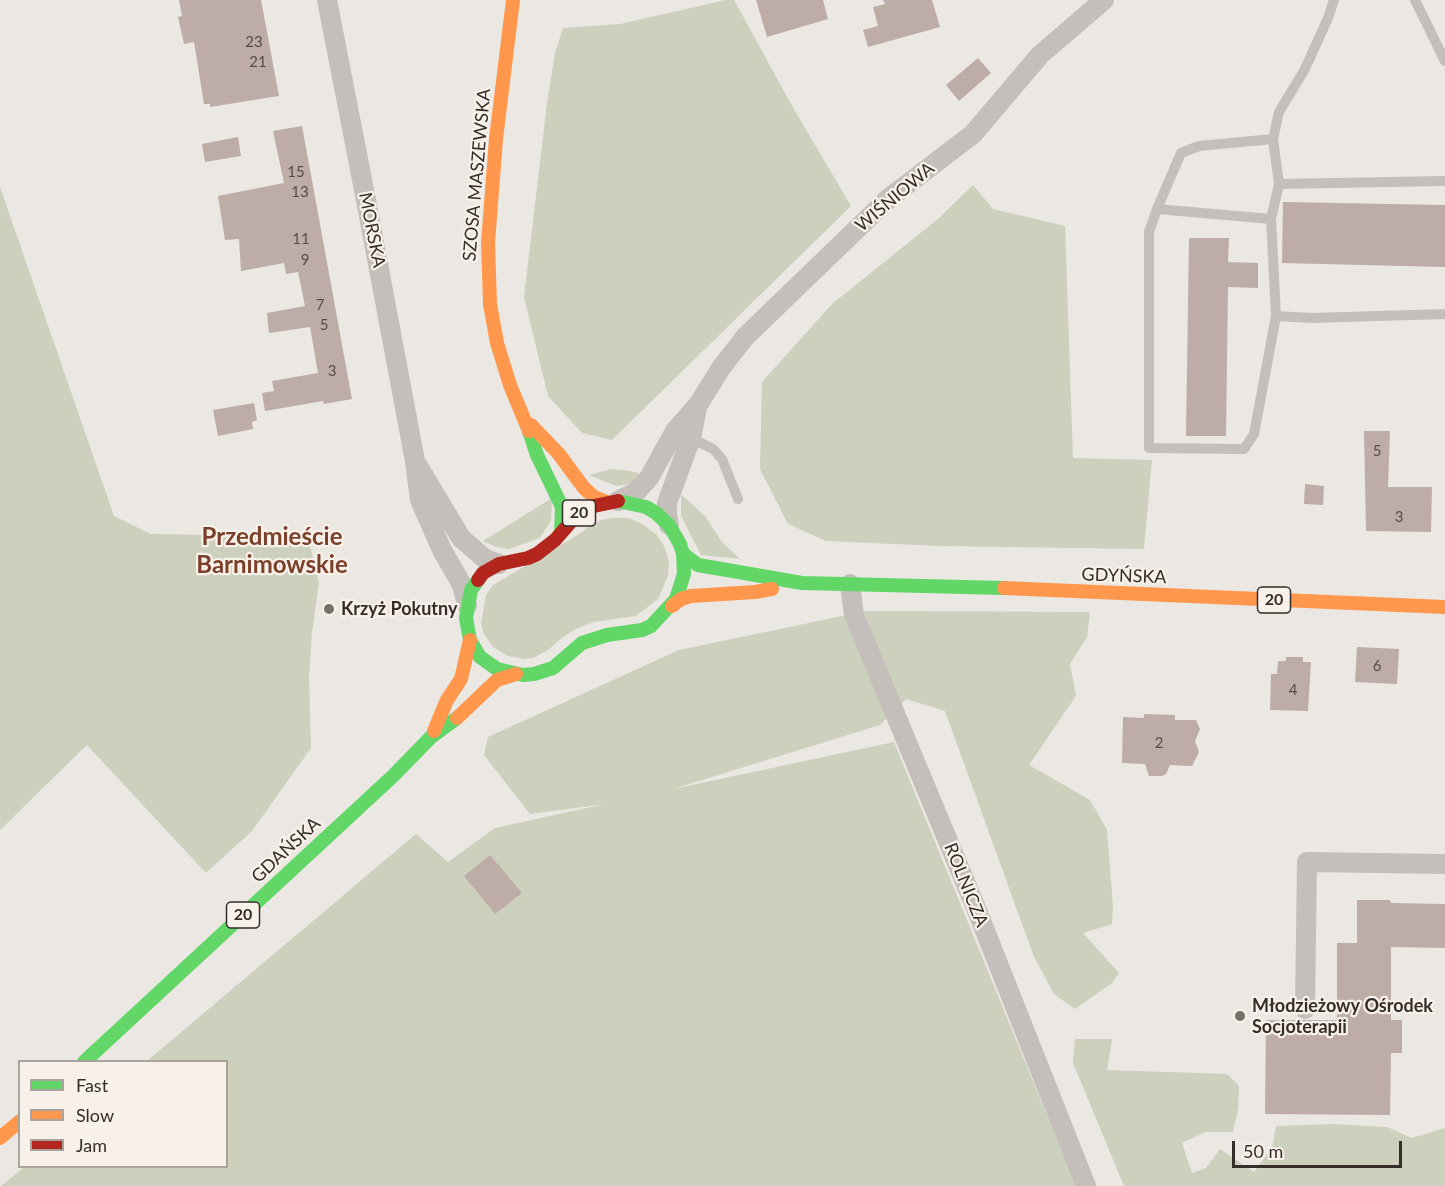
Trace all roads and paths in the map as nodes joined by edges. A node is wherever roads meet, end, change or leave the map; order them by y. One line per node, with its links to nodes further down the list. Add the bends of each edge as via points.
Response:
1 (327, 0): 16 (street, MORSKA)
2 (513, 0): 14 (main road, SZOSA MASZEWSKA, via 496,139 487,272 497,343)
3 (1104, 0): 15 (street, WIŚNIOWA, via 1040,55 973,134 888,199 751,332 721,368)
4 (1334, 0): 7 (lane, via 1305,69 1280,112)
5 (1415, 0): 6 (lane)
6 (1444, 57)
7 (1273, 139): 9 (lane); 10 (lane, via 1199,146 1181,153)
8 (1445, 180): 9 (lane)
9 (1279, 184): 11 (lane)
10 (1157, 209): 11 (lane); 13 (lane, via 1149,232 1149,448 1244,449 1254,434)
11 (1271, 219): 13 (lane)
12 (1445, 314): 13 (lane)
13 (1276, 316)
14 (526, 420): 18 (main road, SZOSA MASZEWSKA, via 584,488); 20 (main road, SZOSA MASZEWSKA, via 537,455 562,507)
15 (683, 435): 17 (lane, via 713,449 722,459); 18 (street, WIŚNIOWA, via 636,492); 19 (street, WIŚNIOWA, via 668,503)
16 (415, 461): 22 (street, MORSKA, via 461,538 485,559); 26 (street, MORSKA, via 420,500 462,585)
17 (738, 499)
18 (612, 502): 19 (main road, 20, via 646,507); 20 (main road, 20, via 576,516)
19 (669, 525): 21 (main road, 20)
20 (561, 533): 22 (main road, 20, via 537,554)
21 (683, 554): 23 (main road, GDYŃSKA / 20, via 698,565); 25 (main road, 20, via 682,584)
22 (499, 564): 26 (main road, 20, via 476,581)
23 (802, 583): 24 (main road, GDYŃSKA / 20); 25 (main road, GDYŃSKA / 20, via 755,592 691,596)
24 (850, 584): 27 (main road, GDYŃSKA / 20); 36 (street, ROLNICZA, via 854,615)
25 (672, 606): 29 (main road, 20, via 651,626 598,637 574,648 553,668)
26 (467, 607): 28 (main road, 20)
27 (1445, 607)
28 (470, 640): 29 (main road, 20, via 488,663); 30 (main road, GDAŃSKA / 20, via 461,679)
29 (516, 674): 30 (main road, GDAŃSKA / 20, via 497,680)
30 (431, 737): 33 (main road, GDAŃSKA / 20)
31 (1445, 864): 32 (street, via 1306,862)
32 (1305, 1009)
33 (86, 1060)
34 (18, 1122): 35 (main road)
35 (0, 1138)
36 (1086, 1186)

